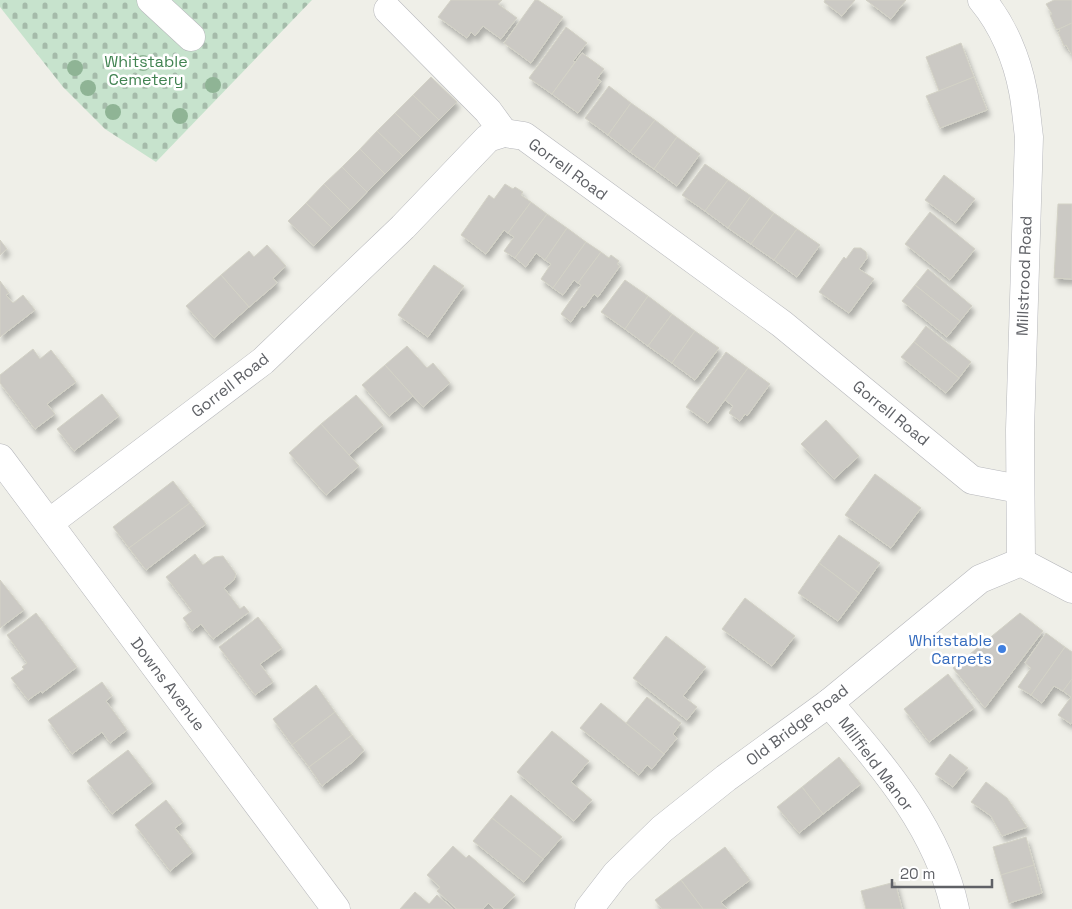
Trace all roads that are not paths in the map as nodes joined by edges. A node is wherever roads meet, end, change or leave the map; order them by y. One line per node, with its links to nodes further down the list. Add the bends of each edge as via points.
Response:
1 (152, 0): 4 (street)
2 (982, 0): 7 (street, Millstrood Road, via 1012,52 1024,91 1029,138)
3 (388, 10): 5 (street, via 488,111)
4 (192, 37)
5 (504, 133): 7 (street, Gorrell Road, via 524,136 782,324 972,480); 8 (street, Gorrell Road, via 488,138 403,227 263,361)
6 (0, 458): 8 (street, Downs Avenue)
7 (1019, 489): 9 (street, Millstrood Road)
8 (49, 523): 12 (street, Downs Avenue)
9 (1021, 562): 10 (street); 11 (street, Old Bridge Road, via 980,579)
10 (1072, 589)
11 (829, 703): 13 (street, Old Bridge Road, via 662,829 616,874); 14 (street, Millfield Manor, via 897,785 918,818 944,870)
12 (336, 909)
13 (589, 909)
14 (956, 909)

